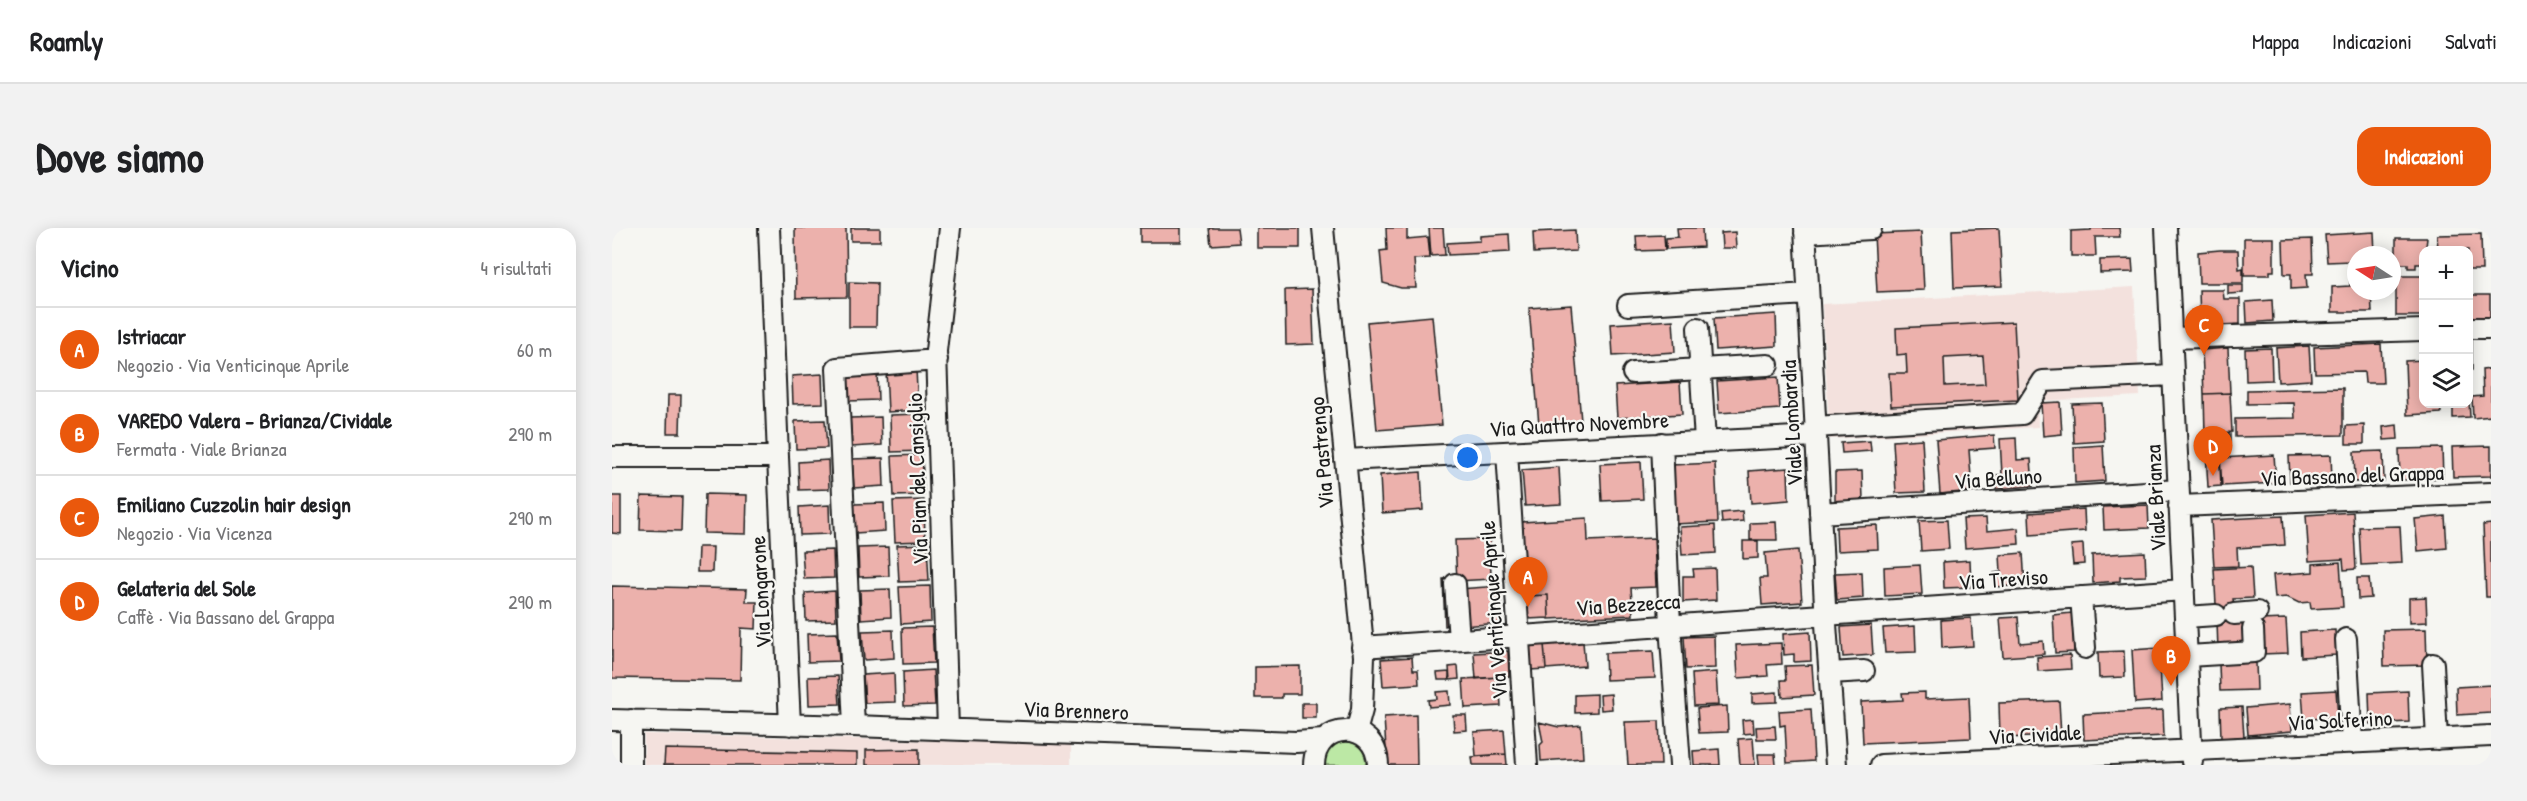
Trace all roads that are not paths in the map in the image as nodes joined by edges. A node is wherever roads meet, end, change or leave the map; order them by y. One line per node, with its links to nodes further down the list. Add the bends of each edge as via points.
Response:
1 (769, 228): 24 (street, Via Longarone)
2 (950, 228): 14 (street, Via Pian del Cansiglio)
3 (1323, 228): 25 (street, Via Pastrengo)
4 (2166, 228): 13 (street, Viale Brianza)
5 (1805, 230): 6 (street); 7 (street, Viale Lombardia)
6 (1871, 230)
7 (1808, 294): 8 (street); 19 (street, Viale Lombardia)
8 (1628, 305)
9 (1698, 328): 16 (street)
10 (2473, 328): 11 (street)
11 (2491, 328)
12 (2419, 330): 13 (street)
13 (2172, 338): 18 (street, Viale Brianza)
14 (937, 360): 47 (street, via 837,368); 48 (street, Via Pian del Cansiglio)
15 (1768, 365): 16 (street)
16 (1700, 370): 17 (street); 20 (street)
17 (1633, 373)
18 (2173, 375): 19 (street, Via Quattro Novembre, via 2043,381 2022,414); 27 (street, Viale Brianza)
19 (1815, 431): 20 (street, Via Quattro Novembre); 28 (street, Viale Lombardia)
20 (1705, 441): 21 (street, Via Quattro Novembre)
21 (1662, 443): 22 (street, Via Quattro Novembre); 34 (street)
22 (1507, 452): 25 (street, Via Quattro Novembre); 35 (street, Via Venticinque Aprile)
23 (612, 457): 24 (street)
24 (778, 457): 46 (street, Via Longarone)
25 (1345, 460): 38 (street, Via Pastrengo)
26 (2491, 493): 27 (street, Via Bassano del Grappa)
27 (2179, 498): 28 (street, Via Belluno); 30 (street, Viale Brianza)
28 (1820, 513): 32 (street, Viale Lombardia)
29 (1455, 584): 37 (street)
30 (2184, 590): 31 (street, Via Treviso); 33 (street, Viale Brianza)
31 (2081, 597): 32 (street, Via Treviso); 39 (street)
32 (1826, 616): 34 (street, Via Bezzecca); 44 (street, Viale Lombardia)
33 (2186, 617): 40 (street, Viale Brianza); 40 (street, via 2226,614 2255,620 2254,652)
34 (1670, 625): 35 (street, Via Bezzecca); 62 (street)
35 (1518, 636): 37 (street, Via Bezzecca); 61 (street, Via Venticinque Aprile)
36 (2346, 639): 54 (street)
37 (1459, 640): 38 (street, Via Bezzecca)
38 (1362, 647): 43 (street, Via Pastrengo)
39 (2085, 648)
40 (2188, 656): 56 (street, Viale Brianza)
41 (2433, 664): 51 (street)
42 (1864, 671): 44 (street)
43 (1364, 674): 49 (street, Via Pastrengo); 55 (street, Via Pastrengo)
44 (1830, 674): 63 (street, Viale Lombardia)
45 (621, 720): 46 (street, Via Brennero); 59 (street)
46 (790, 725): 47 (street, Via Brennero)
47 (854, 726): 48 (street, Via Brennero)
48 (948, 729): 53 (street, Via Brennero)
49 (1356, 732): 52 (street, Via Brennero, via 1342,731); 55 (street, via 1367,738)
50 (2491, 736): 51 (street, Via Solferino)
51 (2437, 739): 54 (street, Via Solferino)
52 (1323, 740): 53 (street, Via Brennero); 60 (street)
53 (1296, 742): 60 (street)
54 (2352, 743): 56 (street, Via Solferino)
55 (1376, 756)
56 (2192, 758): 57 (street, Via Cividale)
57 (2086, 760): 58 (street, Via Cividale)
58 (2033, 762): 64 (street, Via Cividale)
59 (631, 765)
60 (1312, 765)
61 (1527, 765)
62 (1680, 765)
63 (1836, 765)
64 (1881, 765)

